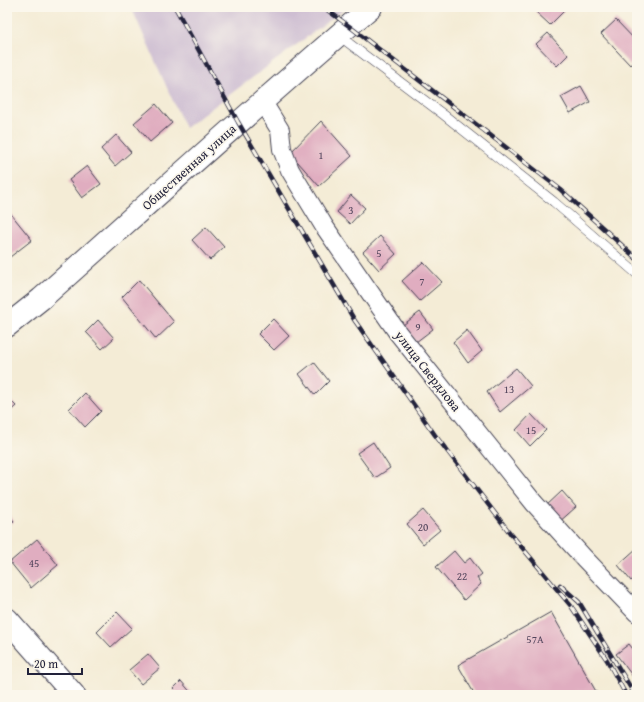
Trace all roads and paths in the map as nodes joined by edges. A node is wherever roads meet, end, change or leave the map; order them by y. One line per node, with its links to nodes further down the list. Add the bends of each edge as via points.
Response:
1 (371, 7): 2 (main road, Общественная улица)
2 (338, 35): 3 (main road, Общественная улица); 4 (lane, via 548,197)
3 (262, 101): 5 (main road, Общественная улица, via 41,299); 6 (street, улица Свердлова, via 280,130 282,149 290,170 324,226 398,333 534,503)
4 (637, 274)
5 (7, 326)
6 (637, 613)
7 (7, 619): 8 (main road)
8 (74, 695)

